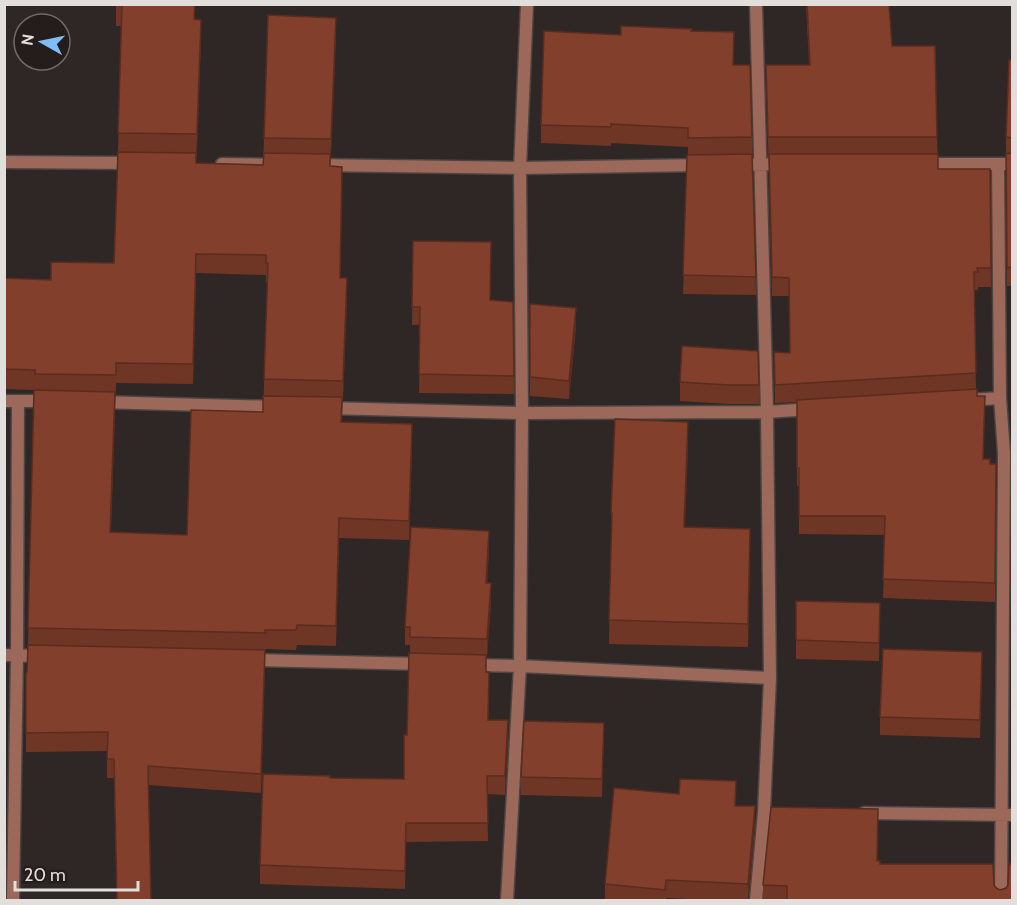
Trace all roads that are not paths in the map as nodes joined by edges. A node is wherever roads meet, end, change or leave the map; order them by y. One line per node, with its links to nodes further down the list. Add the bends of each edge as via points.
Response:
1 (527, 4): 11 (street)
2 (756, 4): 6 (street)
3 (4, 162): 4 (street)
4 (148, 164)
5 (208, 164): 11 (street)
6 (761, 164): 7 (street); 11 (street); 22 (street)
7 (796, 164)
8 (915, 164): 9 (street)
9 (998, 164): 10 (street); 12 (street)
10 (1012, 164)
11 (520, 168): 21 (street)
12 (1000, 398): 15 (street); 31 (street, via 1004,453)
13 (18, 400): 14 (street); 16 (street); 23 (street)
14 (4, 401)
15 (953, 401)
16 (64, 402)
17 (88, 402): 18 (street)
18 (287, 407)
19 (311, 408): 21 (street)
20 (825, 408): 22 (street)
21 (522, 412): 22 (street); 28 (street)
22 (767, 412): 29 (street)
23 (11, 655): 24 (street); 32 (street)
24 (53, 656)
25 (232, 660): 26 (street)
26 (436, 664)
27 (460, 664): 28 (street)
28 (519, 666): 29 (street); 33 (street)
29 (770, 678): 34 (street, via 770,812)
30 (847, 813): 31 (street)
31 (1007, 815): 35 (street)
32 (12, 900)
33 (507, 900)
34 (756, 900)
35 (1002, 900)

